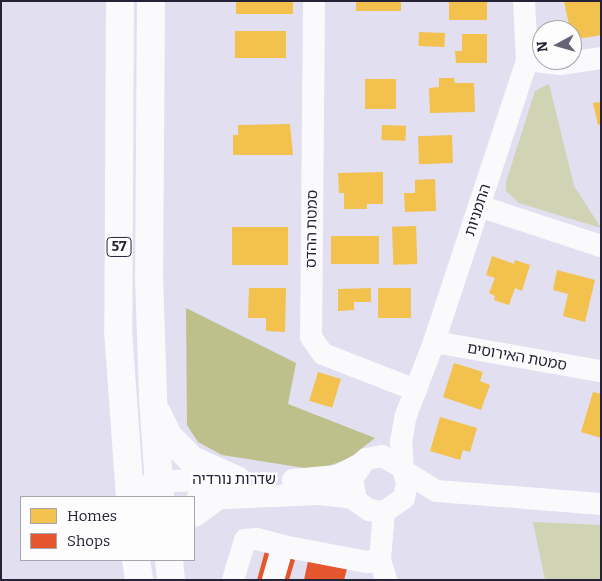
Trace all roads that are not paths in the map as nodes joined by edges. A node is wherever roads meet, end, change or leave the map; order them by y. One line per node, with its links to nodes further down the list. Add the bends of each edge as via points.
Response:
1 (120, 1): 17 (highway, 57, via 118,330)
2 (152, 1): 12 (highway, 57, via 150,276)
3 (314, 1): 11 (street, סמטת ההדס, via 311,337 323,354)
4 (524, 1): 6 (street, החמניות)
5 (601, 58): 6 (street, via 561,64)
6 (527, 60): 7 (street, החמניות)
7 (479, 206): 8 (street); 9 (street, החמניות)
8 (601, 246)
9 (434, 342): 10 (street, סמטת האירוסים); 11 (street, החמניות)
10 (601, 371)
11 (416, 390): 13 (street, החמניות)
12 (153, 399): 16 (highway, via 158,418 175,444 192,460); 17 (highway, 57)
13 (406, 415): 14 (street, החמניות, via 383,447); 15 (street, החמניות, via 401,442)
14 (364, 462): 15 (street, via 390,458); 16 (street, שדרות נורדיה, via 342,474 321,478); 19 (street, via 351,486)
15 (404, 470): 18 (street, via 437,491); 22 (street, via 406,490)
16 (237, 480): 17 (street, שדרות נורדיה)
17 (145, 493)
18 (449, 493): 21 (street); 22 (street, via 412,497)
19 (356, 500): 20 (street, שדרות נורדיה, via 309,493); 22 (street, via 369,510)
20 (200, 503)
21 (601, 504)
22 (392, 507): 27 (street)
23 (283, 546): 27 (street, via 367,562); 31 (street, via 256,539 244,540); 32 (street)
24 (136, 561): 28 (highway)
25 (169, 561): 29 (highway)
26 (178, 561): 30 (highway)
27 (373, 573)
28 (139, 580)
29 (171, 580)
30 (176, 580)
31 (233, 580)
32 (273, 580)

